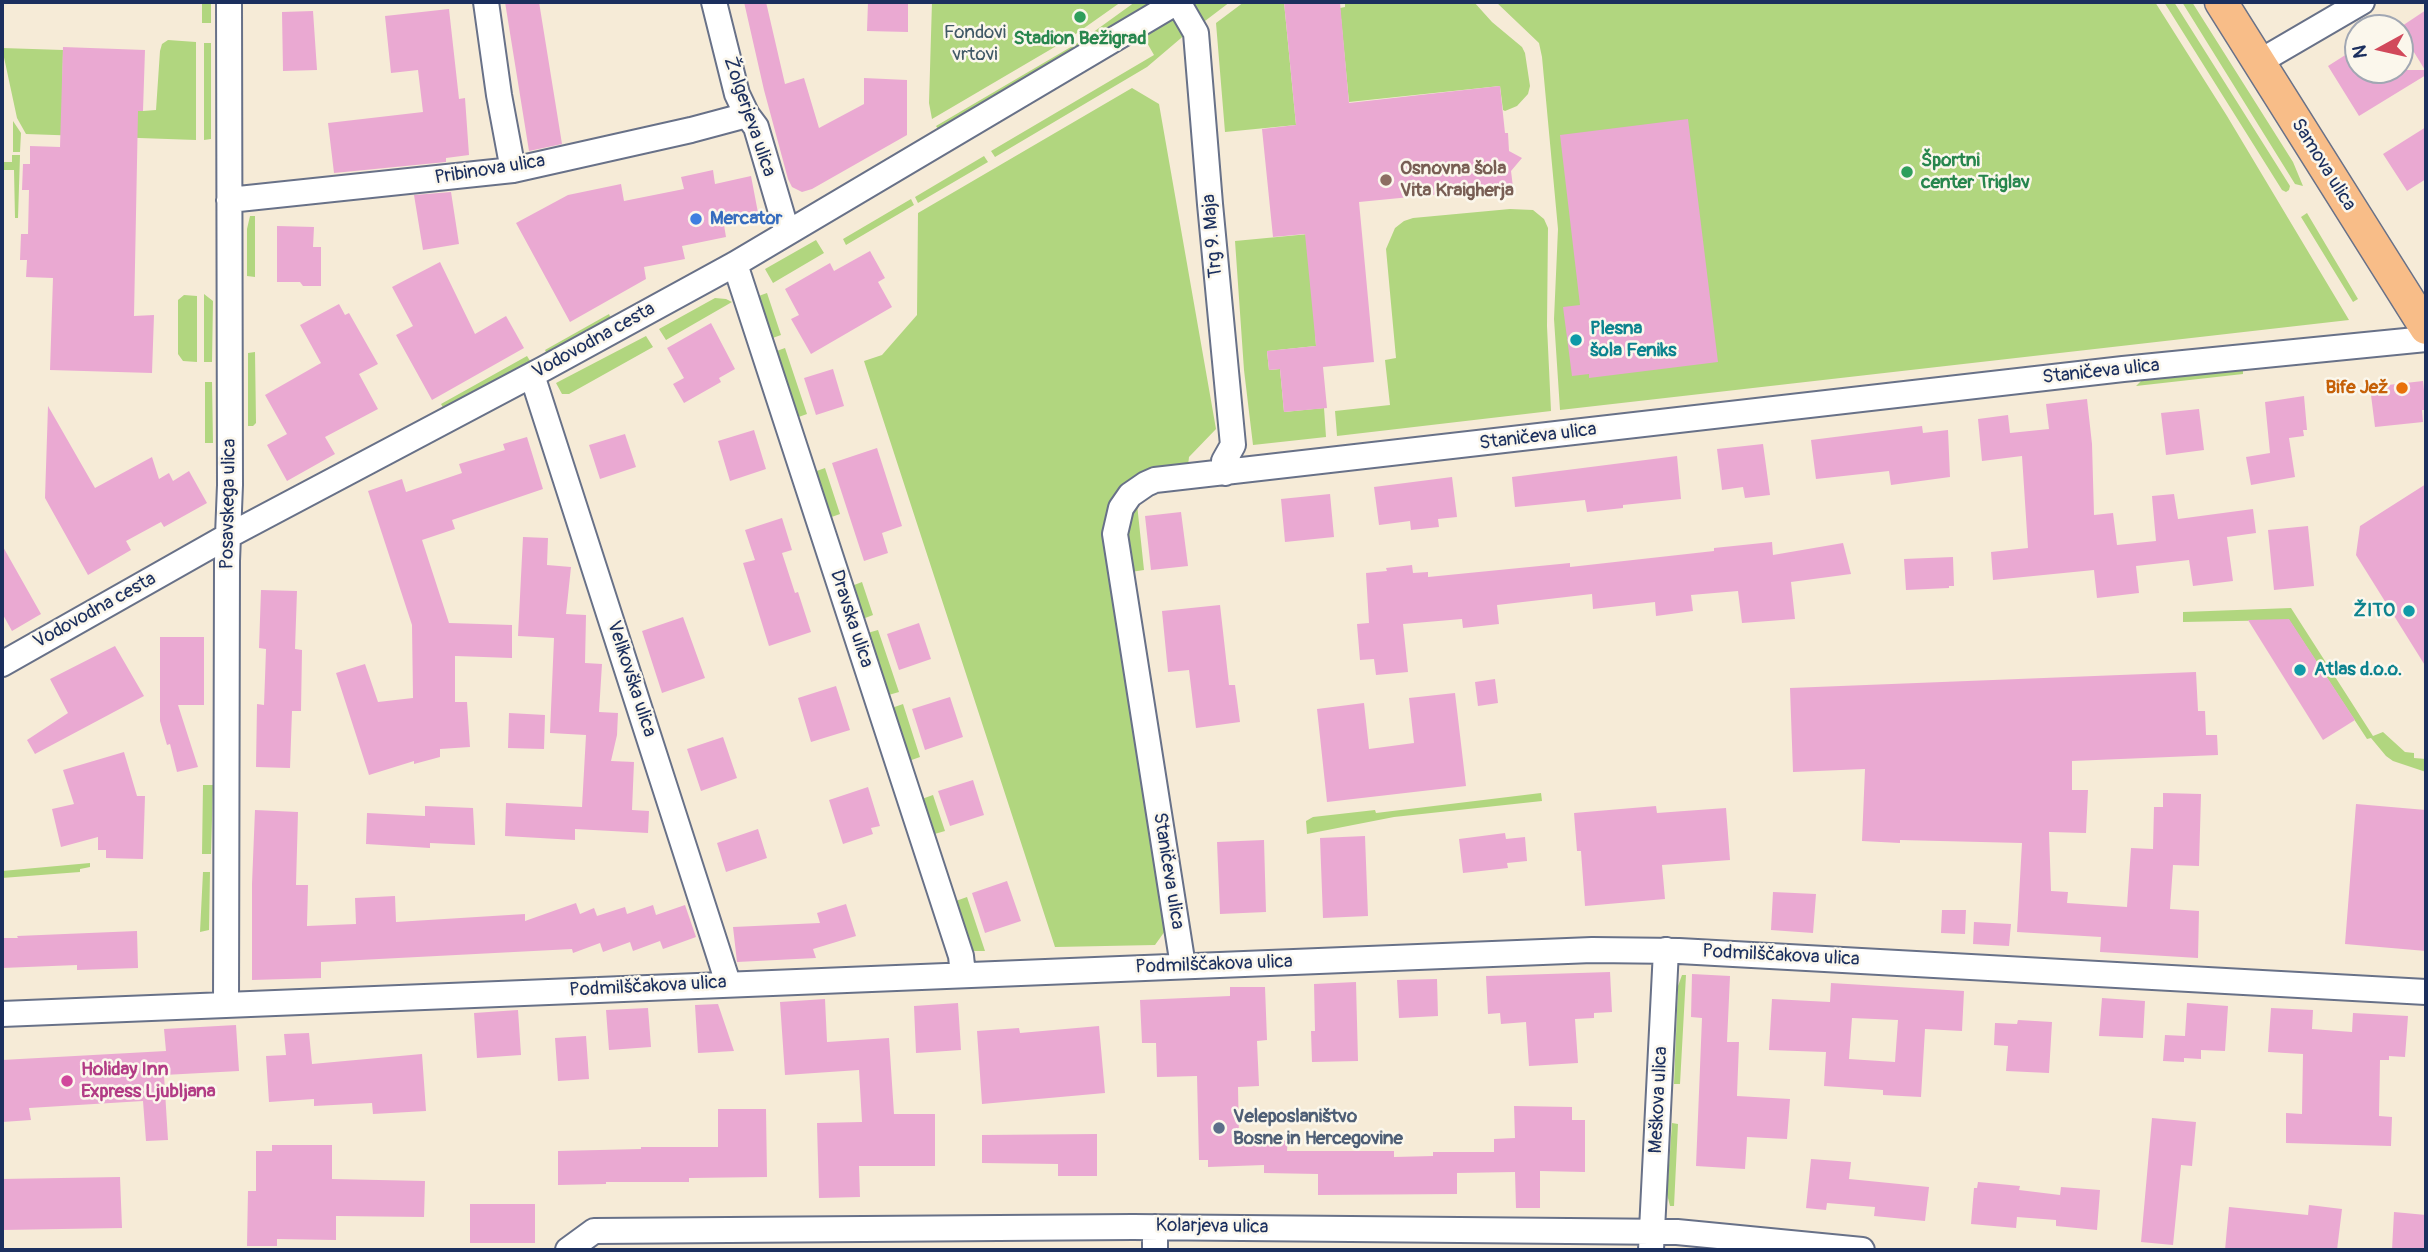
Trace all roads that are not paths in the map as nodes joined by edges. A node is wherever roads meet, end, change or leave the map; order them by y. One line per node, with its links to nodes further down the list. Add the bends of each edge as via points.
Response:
1 (229, 2): 10 (street, Posavskega ulica)
2 (486, 2): 9 (street)
3 (714, 2): 8 (street, Žolgerjeva ulica)
4 (1178, 2): 11 (street, Vodovodna cesta); 16 (street, Trg 9. Maja, via 1196,33 1233,445 1224,461)
5 (2221, 2): 7 (main road, Samova ulica)
6 (2362, 2): 7 (street)
7 (2259, 62): 13 (main road, Samova ulica)
8 (747, 116): 9 (street, Pribinova ulica); 11 (street, Žolgerjeva ulica, via 756,127)
9 (513, 170): 10 (street, Pribinova ulica)
10 (229, 200): 17 (street, Posavskega ulica)
11 (787, 232): 12 (street, Vodovodna cesta)
12 (735, 264): 15 (street, Vodovodna cesta); 21 (street, Dravska ulica, via 961,956)
13 (2426, 328)
14 (2426, 339): 16 (street, Staničeva ulica, via 2111,370)
15 (532, 375): 17 (street, Vodovodna cesta); 22 (street, Velikovška ulica)
16 (1225, 473): 20 (street, Staničeva ulica, via 1155,480 1130,495 1121,508 1115,534)
17 (228, 536): 18 (street, Vodovodna cesta); 24 (street, Posavskega ulica)
18 (2, 664)
19 (1667, 950): 20 (street, Podmilščakova ulica); 23 (street, Podmilščakova ulica); 27 (street, Meškova ulica)
20 (1183, 966): 21 (street, Podmilščakova ulica)
21 (963, 975): 22 (street, Podmilščakova ulica)
22 (728, 983): 24 (street, Podmilščakova ulica)
23 (2426, 992)
24 (226, 1005): 25 (street, Podmilščakova ulica)
25 (2, 1014)
26 (1155, 1239): 27 (street, Kolarjeva ulica, via 1613,1231); 28 (street, Kolarjeva ulica, via 594,1231)
27 (1652, 1241): 29 (street, Kolarjeva ulica, via 1677,1232)
28 (568, 1250)
29 (1862, 1250)

